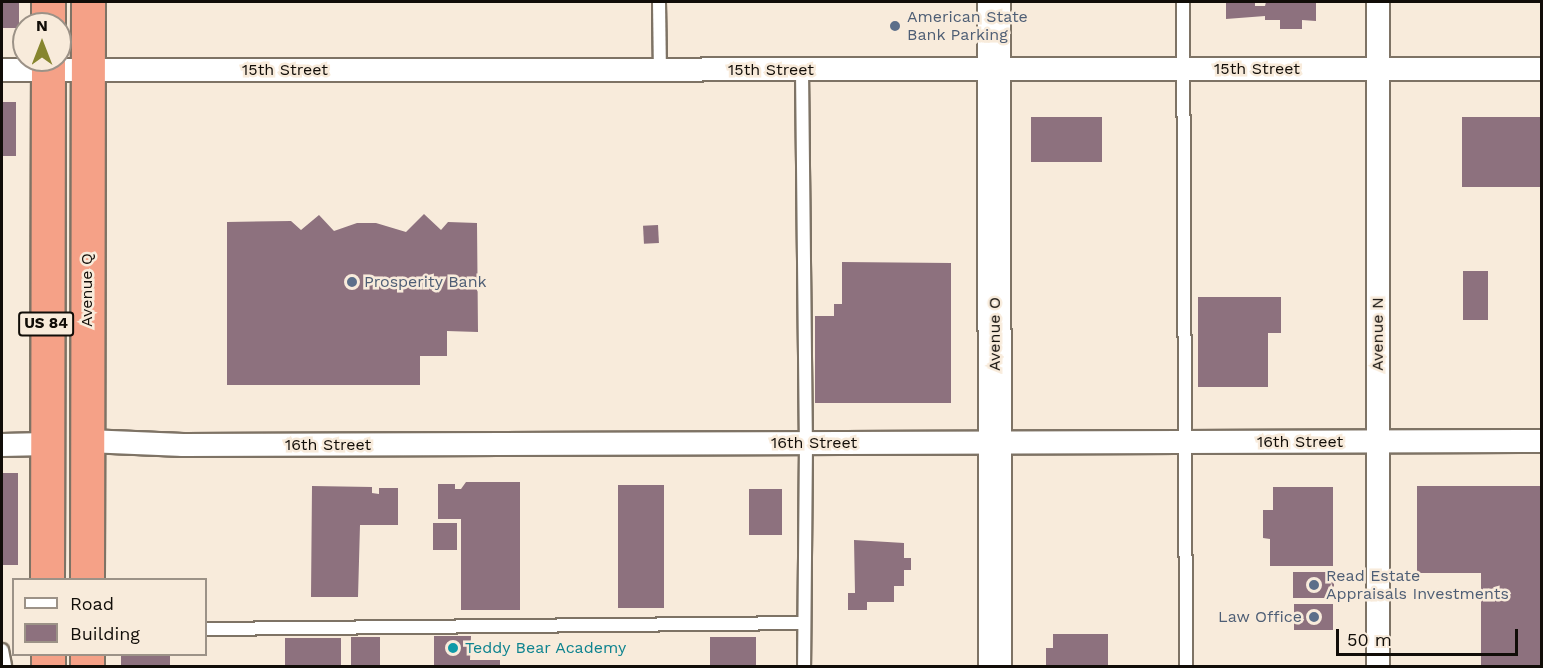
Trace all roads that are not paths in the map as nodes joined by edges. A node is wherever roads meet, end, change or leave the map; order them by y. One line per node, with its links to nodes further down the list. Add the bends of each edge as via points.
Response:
1 (88, 2): 7 (highway, Avenue Q / US 84)
2 (659, 2): 10 (lane)
3 (994, 2): 12 (street, Avenue O)
4 (1183, 2): 13 (lane)
5 (1378, 2): 8 (street, Avenue N)
6 (72, 67): 7 (street, 15th Street)
7 (88, 69): 10 (street, 15th Street); 15 (highway, Avenue Q / US 84)
8 (1379, 69): 9 (street, 15th Street); 13 (street, 15th Street); 18 (street, Avenue N)
9 (1542, 69)
10 (660, 70): 11 (street, 15th Street)
11 (802, 70): 12 (street, 15th Street); 19 (lane)
12 (994, 70): 13 (street, 15th Street); 20 (street, Avenue O)
13 (1184, 70): 17 (lane)
14 (48, 72): 21 (highway, US 84)
15 (87, 441): 19 (street, 16th Street, via 183,445); 24 (highway, Avenue Q / US 84)
16 (1542, 441): 18 (street, 16th Street)
17 (1188, 442): 18 (street, 16th Street); 20 (street, 16th Street); 31 (lane)
18 (1378, 442): 32 (street, Avenue N)
19 (806, 443): 20 (street, 16th Street); 25 (lane)
20 (995, 443): 30 (street, Avenue O)
21 (46, 444): 22 (street); 23 (highway, US 84)
22 (2, 445)
23 (47, 578)
24 (87, 578)
25 (804, 623): 26 (lane); 29 (lane)
26 (207, 629)
27 (2, 650): 28 (lane)
28 (5, 666)
29 (804, 666)
30 (995, 666)
31 (1186, 666)
32 (1378, 666)

